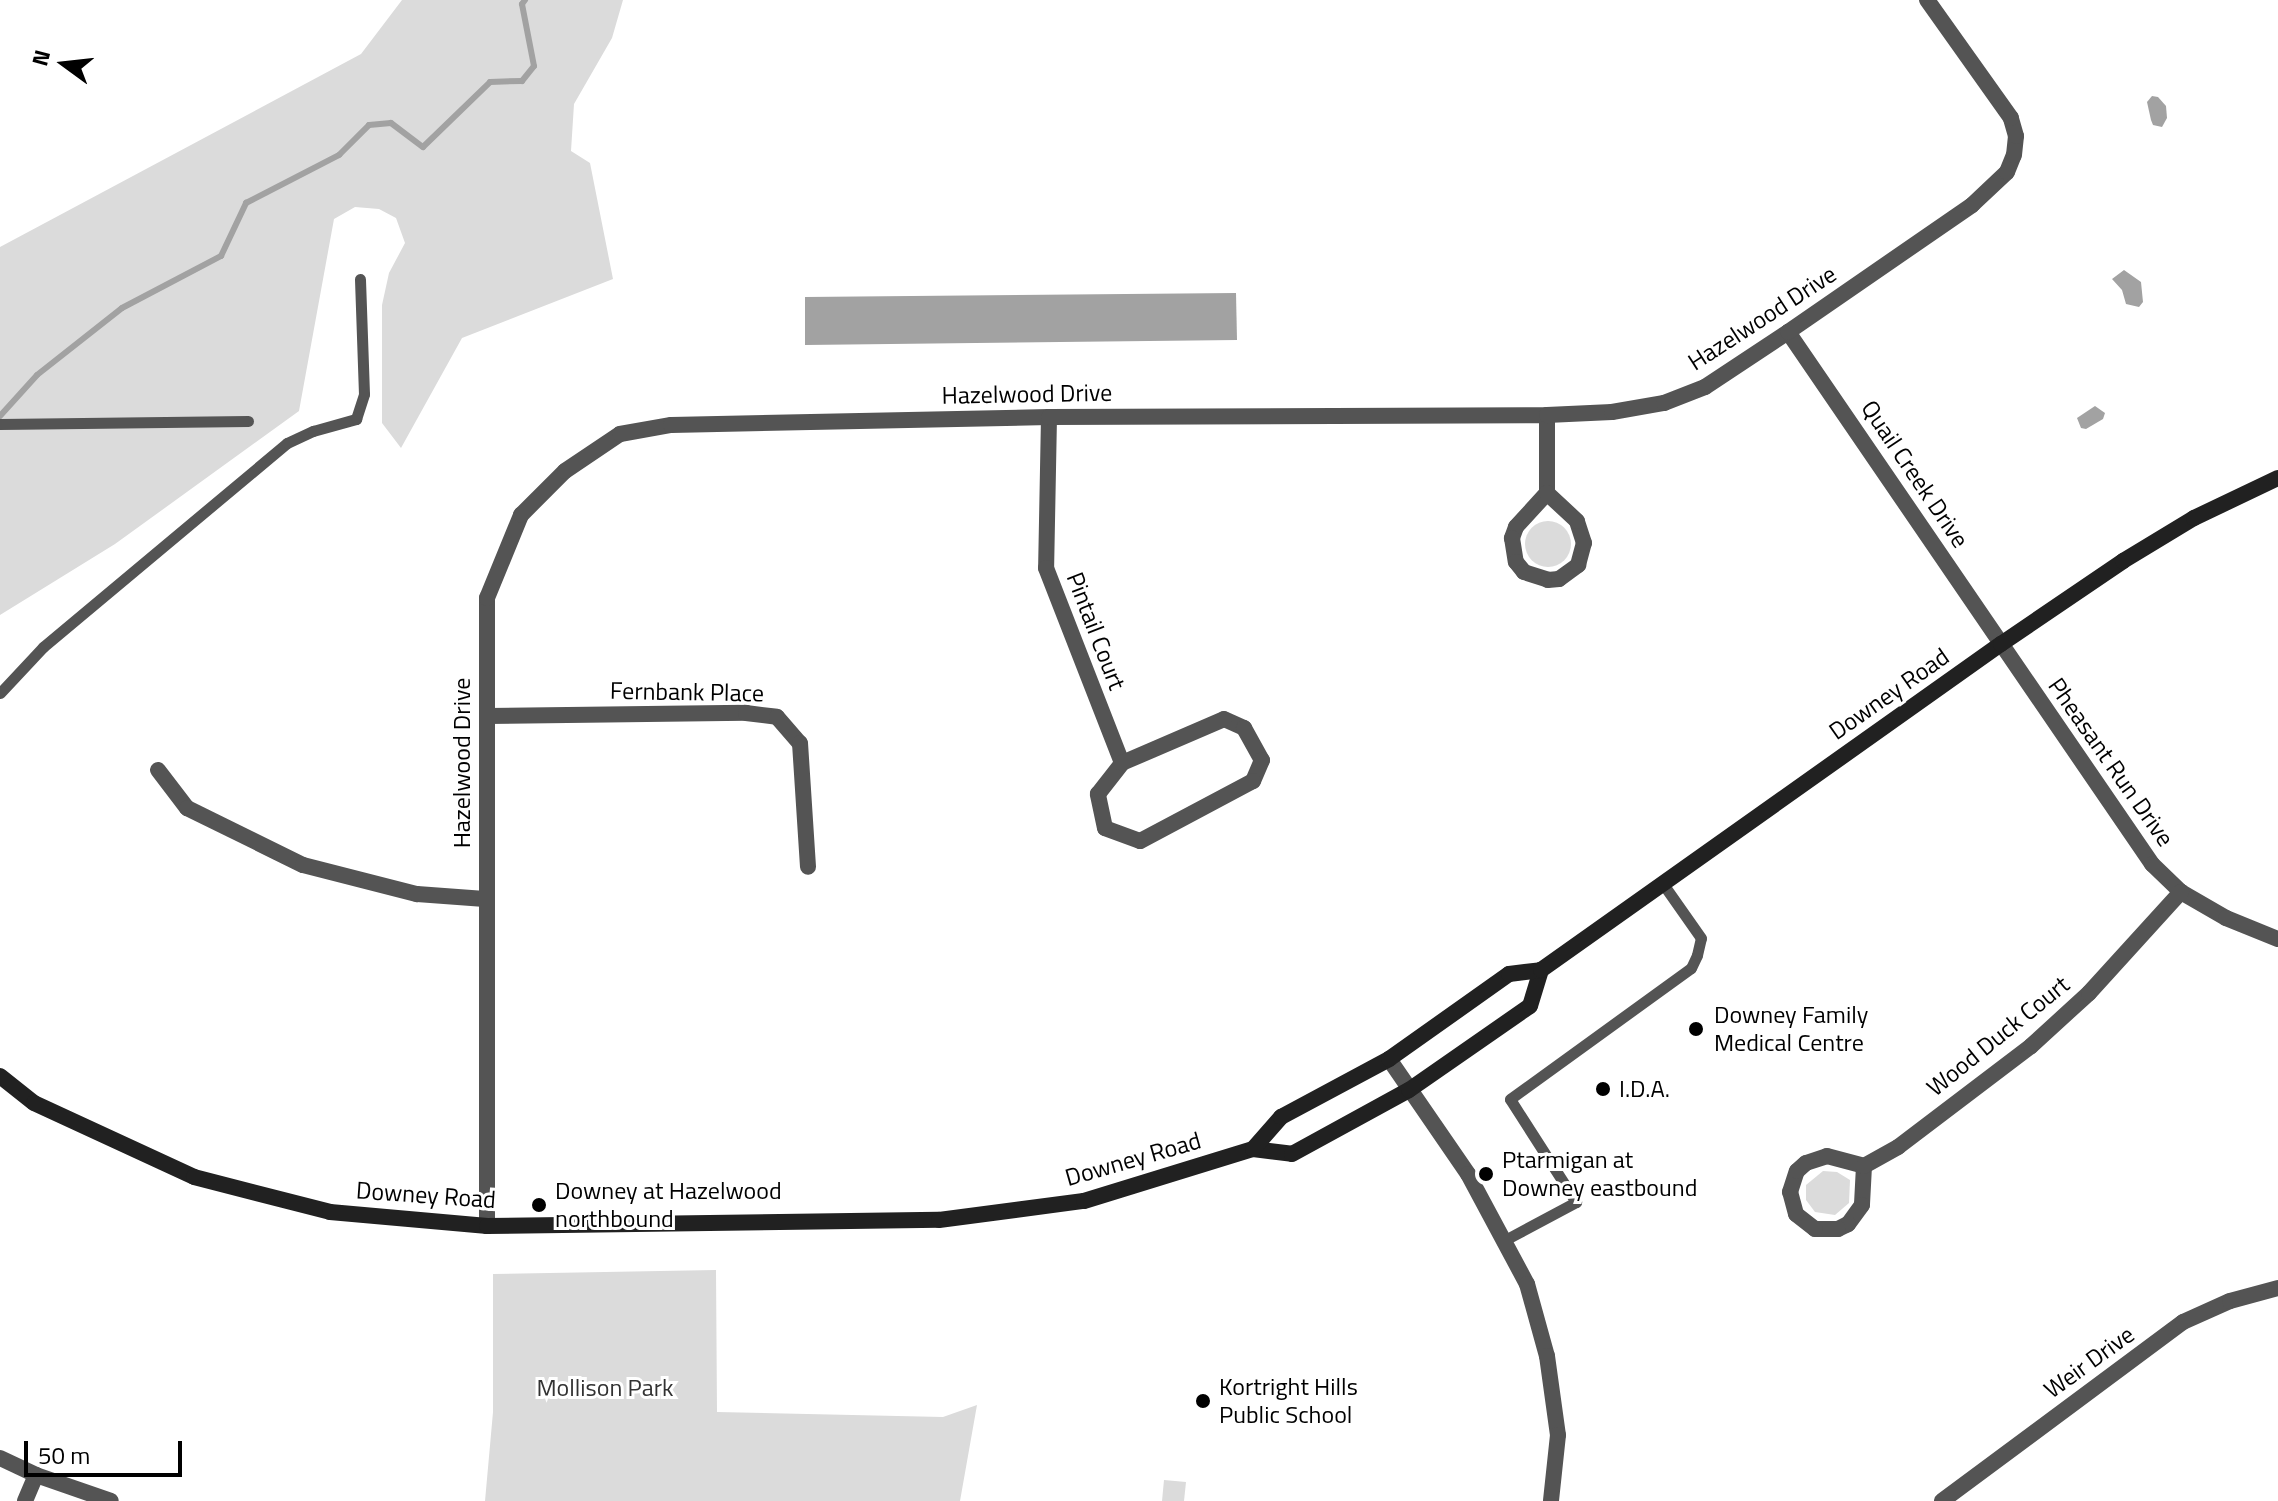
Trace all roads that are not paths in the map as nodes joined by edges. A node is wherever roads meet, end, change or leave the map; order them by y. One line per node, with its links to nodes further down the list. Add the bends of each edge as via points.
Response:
1 (1927, 0): 3 (street, Hazelwood Drive, via 2011,118 2016,136 2007,172 1972,205)
2 (360, 279): 11 (lane, via 364,394 356,419 287,443 43,647)
3 (1788, 332): 4 (street, Hazelwood Drive, via 1705,387 1664,403); 10 (street, Quail Creek Drive)
4 (1547, 415): 5 (street, Hazelwood Drive); 9 (street)
5 (1049, 417): 12 (street, Hazelwood Drive, via 671,425 620,434 565,471 521,515 487,598); 13 (street, Pintail Court, via 1046,568)
6 (248, 421): 7 (lane)
7 (0, 424)
8 (2278, 478): 10 (main road, Downey Road, via 2194,518)
9 (1547, 493): 9 (street, via 1512,538 1516,562 1524,572 1548,580 1559,579 1578,565 1584,543 1577,521)
10 (2001, 644): 16 (main road, Downey Road); 17 (street, Pheasant Run Drive, via 2124,828)
11 (0, 693)
12 (487, 716): 15 (street, Fernbank Place, via 777,717 800,743); 18 (street, Hazelwood Drive)
13 (1122, 763): 13 (street, via 1098,794 1105,828 1140,841 1253,781 1262,760 1244,728 1224,719)
14 (158, 770): 18 (street, via 187,808 303,865 417,894)
15 (808, 867)
16 (1663, 884): 20 (main road, Downey Road); 27 (lane, via 1701,938 1697,955 1691,968 1510,1099 1576,1202)
17 (2181, 892): 19 (street, Pheasant Run Drive); 25 (street, Wood Duck Court, via 2089,993 2031,1046 1898,1147)
18 (485, 899): 26 (street, Hazelwood Drive)
19 (2278, 939)
20 (1541, 970): 21 (main road, Downey Road, via 1509,974); 23 (main road, Downey Road, via 1530,1006)
21 (1389, 1059): 23 (street); 24 (main road, Downey Road, via 1281,1117)
22 (0, 1076): 26 (main road, Downey Road, via 34,1103 194,1177 330,1212)
23 (1409, 1090): 24 (main road, Downey Road, via 1292,1154); 27 (street, via 1468,1174)
24 (1253, 1149): 26 (main road, Downey Road, via 1084,1201 939,1220)
25 (1864, 1166): 25 (street, via 1827,1156 1806,1163 1797,1171 1790,1192 1796,1214 1815,1229 1848,1224 1862,1205)
26 (487, 1226)
27 (1503, 1241): 33 (street, via 1527,1284 1547,1356 1558,1435)
28 (2278, 1288): 34 (street, Weir Drive, via 2183,1322)
29 (0, 1458): 30 (street)
30 (36, 1475): 31 (street); 32 (street)
31 (25, 1501)
32 (111, 1501)
33 (1551, 1501)
34 (1942, 1501)

